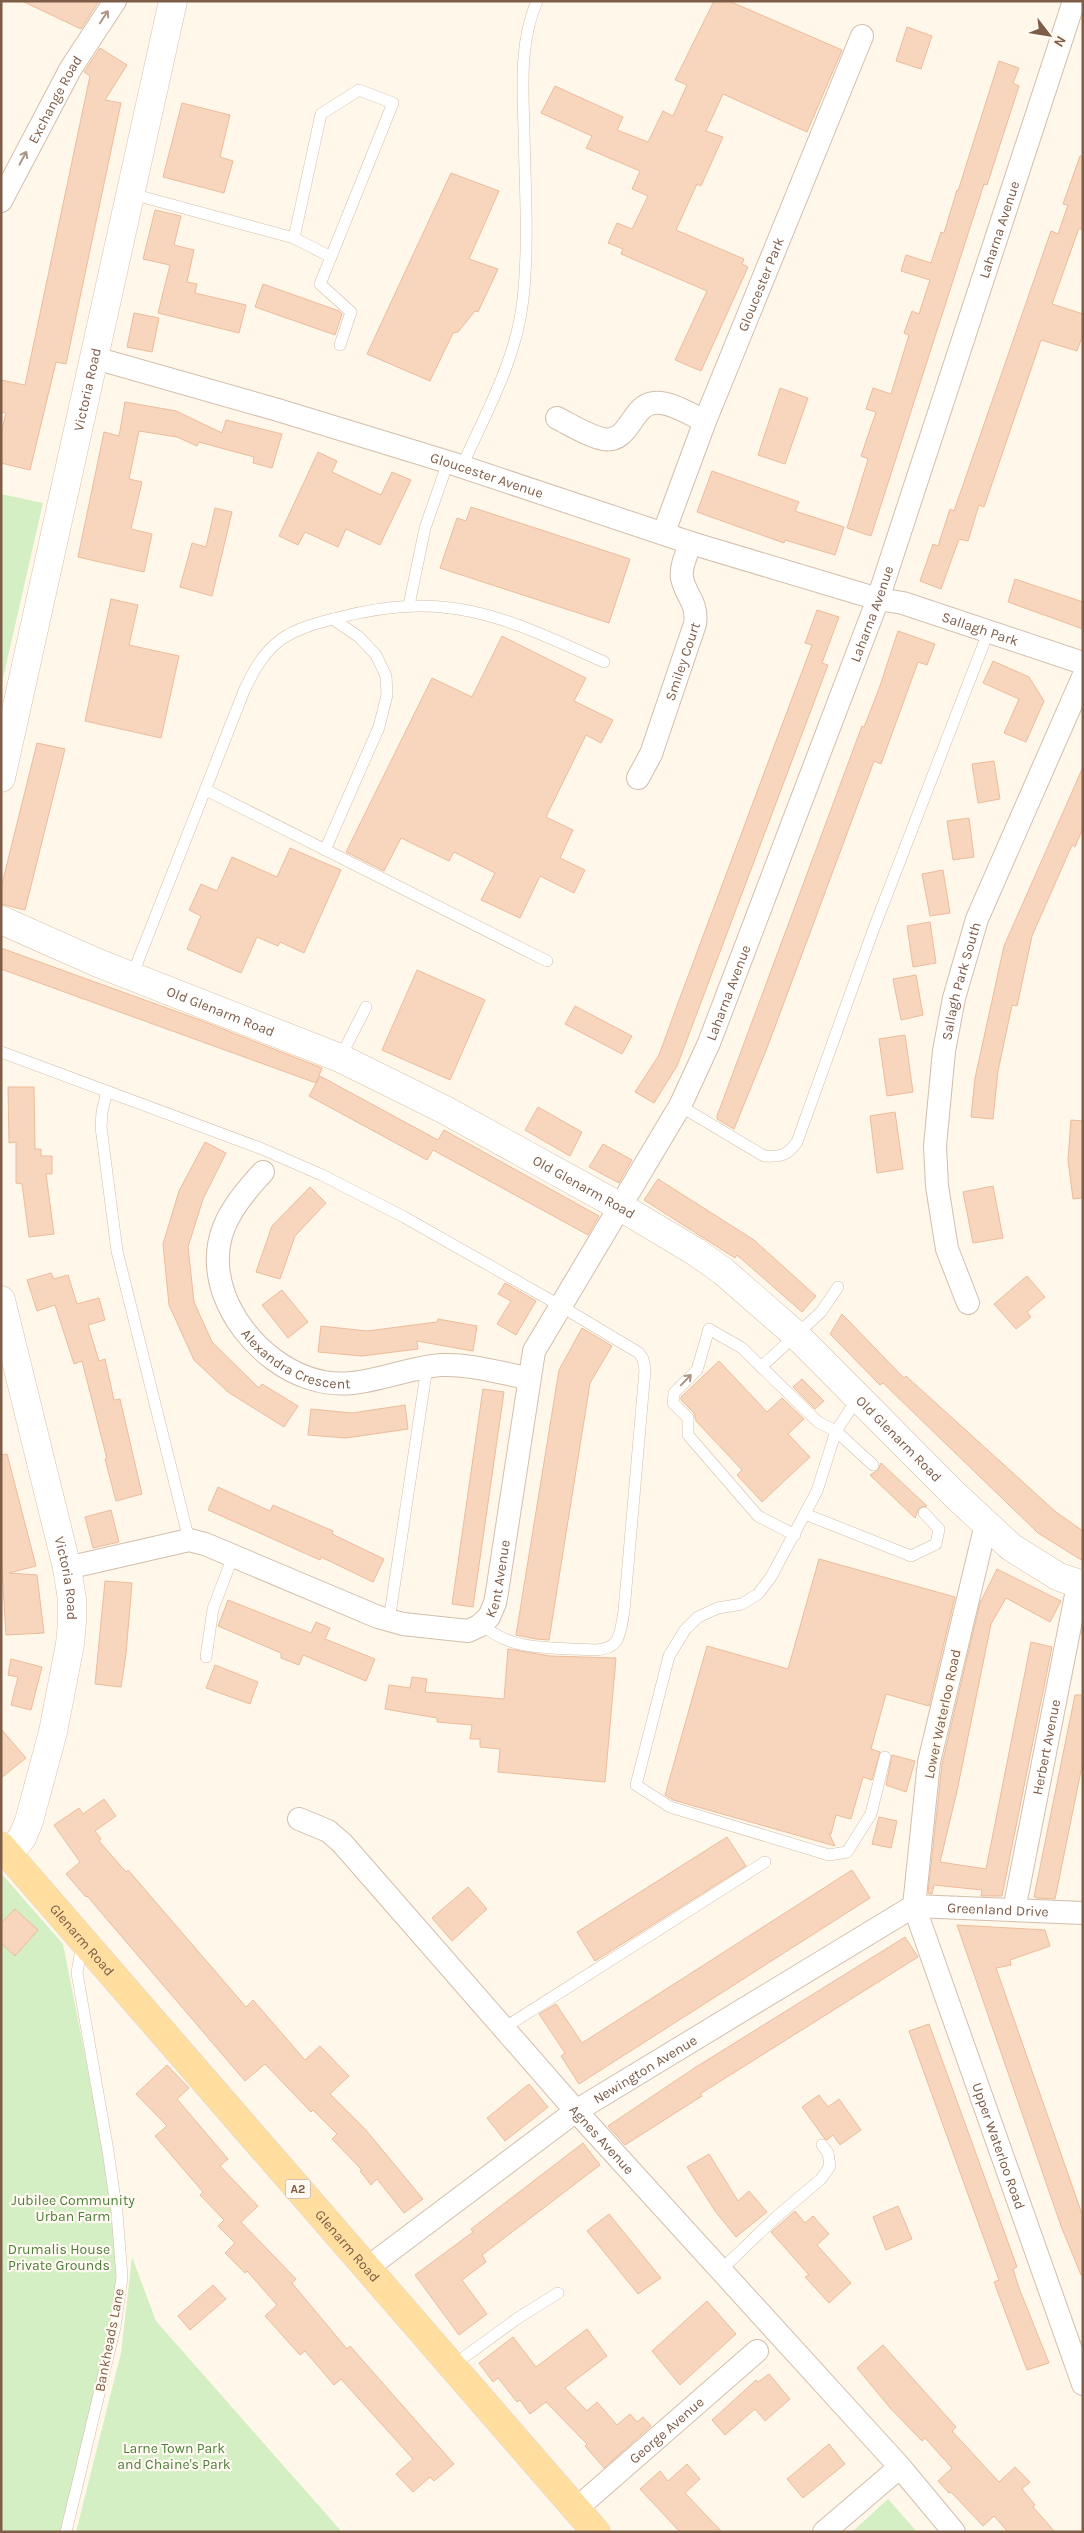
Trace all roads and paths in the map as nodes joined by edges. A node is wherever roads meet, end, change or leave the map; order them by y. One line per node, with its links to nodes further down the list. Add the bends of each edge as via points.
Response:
1 (114, 1): 7 (street, Exchange Road, one-way to 1, via 71,68)
2 (173, 1): 6 (street, Victoria Road)
3 (537, 1): 14 (lane, via 528,25 524,60 523,301 511,351)
4 (1074, 1): 17 (street, Laharna Avenue)
5 (862, 36): 13 (street, Gloucester Park)
6 (132, 194): 8 (lane); 11 (street, Victoria Road)
7 (1, 202)
8 (294, 238): 9 (lane); 9 (lane, via 321,114 359,90 393,103)
9 (331, 257): 10 (lane, via 320,284 351,312)
10 (340, 345)
11 (94, 358): 14 (street, Gloucester Avenue); 24 (street, Victoria Road)
12 (557, 418): 13 (street, via 608,440 622,434 638,412 650,403 664,404)
13 (705, 421): 15 (street, Gloucester Park)
14 (455, 464): 15 (street, Gloucester Avenue); 18 (lane, via 425,528)
15 (664, 532): 16 (street, Gloucester Avenue)
16 (691, 543): 17 (street, Gloucester Avenue); 25 (street, Smiley Court, via 682,578 696,609 695,624 651,754)
17 (878, 599): 20 (street, Sallagh Park, via 903,603); 35 (street, Laharna Avenue, via 709,1043)
18 (409, 605): 19 (lane, via 371,609); 21 (lane, via 460,609 506,620)
19 (333, 619): 26 (lane, via 288,634 265,655 244,691); 27 (lane, via 359,637 376,655 386,676 387,695 379,727)
20 (989, 630): 22 (street, Sallagh Park); 35 (lane, via 874,928 797,1142 789,1153 778,1157 764,1156)
21 (604, 662)
22 (1083, 663)
23 (1083, 678): 39 (street, Sallagh Park South, via 977,919 954,998 944,1051 936,1117 937,1186 947,1249)
24 (1, 778)
25 (638, 778)
26 (206, 790): 27 (lane); 30 (lane)
27 (324, 850): 29 (lane)
28 (1, 920): 30 (street, Old Glenarm Road)
29 (547, 961)
30 (132, 976): 33 (street, Old Glenarm Road)
31 (366, 1007): 33 (lane)
32 (1, 1052): 34 (lane)
33 (340, 1058): 37 (street, Old Glenarm Road, via 445,1110)
34 (107, 1091): 40 (lane, via 260,1148 322,1175); 53 (lane, via 101,1127 116,1251)
35 (680, 1106): 37 (street, Laharna Avenue)
36 (263, 1172): 43 (street, Alexandra Crescent, via 232,1208 218,1245 218,1268 223,1290 247,1334 278,1363 313,1379 354,1383)
37 (619, 1206): 40 (street, Kent Avenue); 42 (street, Old Glenarm Road, via 724,1272)
38 (838, 1287): 42 (lane, via 821,1312)
39 (968, 1303)
40 (560, 1305): 45 (street, Kent Avenue, via 534,1351); 58 (lane, via 639,1353 643,1359 644,1380 621,1630 612,1646 595,1650 510,1643)
41 (3, 1315): 55 (street, Victoria Road)
42 (795, 1334): 44 (lane); 46 (street, Old Glenarm Road)
43 (427, 1367): 45 (street, Alexandra Crescent, via 457,1366); 57 (lane)
44 (761, 1367): 47 (lane, via 818,1422); 52 (lane, one-way to 44, via 758,1516 688,1436 688,1418 673,1403 674,1393 697,1370 709,1329 742,1348)
45 (528, 1378): 58 (street, Kent Avenue, via 495,1603)
46 (858, 1398): 47 (lane); 51 (street, Old Glenarm Road)
47 (836, 1431): 48 (lane); 50 (lane, via 817,1491)
48 (873, 1466)
49 (924, 1513): 50 (lane, via 939,1529 936,1544 911,1556)
50 (805, 1514): 52 (lane)
51 (986, 1524): 56 (street, Old Glenarm Road, via 1039,1566); 64 (street, Lower Waterloo Road, via 929,1762)
52 (795, 1536): 60 (lane, via 758,1594 742,1604 718,1608 698,1617 685,1630 669,1656 636,1785 670,1807 829,1855 847,1852 871,1814)
53 (189, 1540): 54 (street, Kent Avenue); 55 (street)
54 (233, 1556): 57 (street, Kent Avenue); 59 (lane, via 213,1609)
55 (67, 1568): 62 (street, Victoria Road, via 72,1622 55,1722 29,1821 22,1838)
56 (1081, 1585): 65 (street, Herbert Avenue)
57 (388, 1621): 58 (street, Kent Avenue, via 464,1631)
58 (482, 1624)
59 (206, 1656)
60 (885, 1757)
61 (299, 1819): 68 (street, Agnes Avenue, via 338,1839)
62 (4, 1853): 67 (main road, Glenarm Road / A2)
63 (765, 1862): 68 (lane)
64 (914, 1906): 65 (street, Greenland Drive); 69 (street, Newington Avenue); 76 (street, Upper Waterloo Road)
65 (1014, 1910): 66 (street, Greenland Drive)
66 (1083, 1913)
67 (84, 1939): 71 (main road, Glenarm Road / A2); 79 (lane, Bankheads Lane, via 77,1973 108,2151 122,2277 115,2327)
68 (504, 2028): 69 (street, Agnes Avenue)
69 (576, 2111): 71 (street, Newington Avenue); 72 (street, Agnes Avenue)
70 (822, 2145): 72 (lane, via 828,2153 830,2166 821,2179)
71 (367, 2268): 75 (main road, Glenarm Road / A2)
72 (721, 2270): 77 (street, Agnes Avenue)
73 (558, 2293): 75 (lane)
74 (757, 2351): 78 (street, George Avenue)
75 (452, 2366): 78 (main road, Glenarm Road / A2)
76 (1083, 2384)
77 (900, 2467): 81 (street); 82 (street, Agnes Avenue)
78 (576, 2509): 80 (main road, Glenarm Road / A2)
79 (66, 2532)
80 (596, 2532)
81 (824, 2532)
82 (954, 2532)

